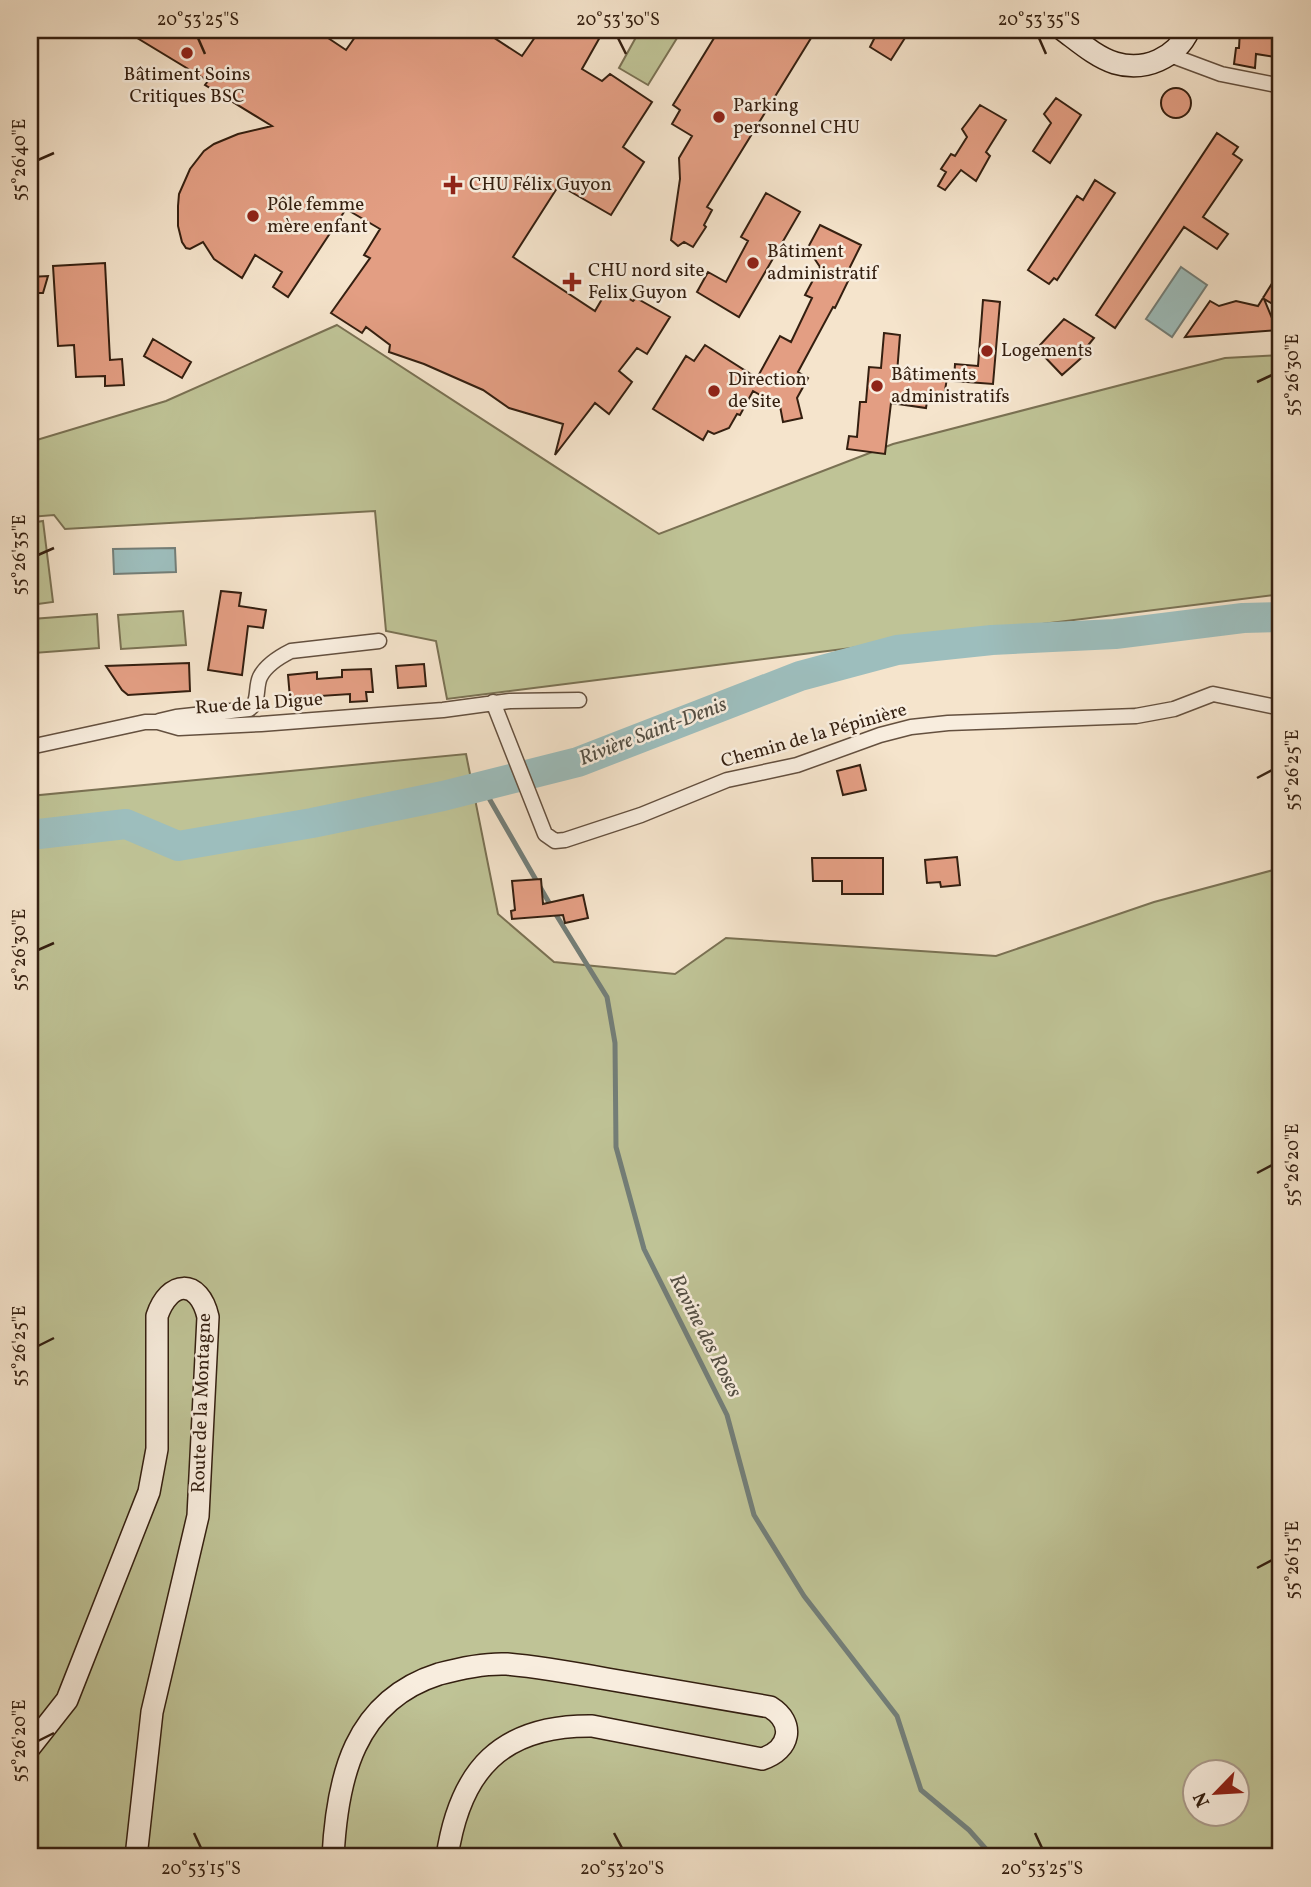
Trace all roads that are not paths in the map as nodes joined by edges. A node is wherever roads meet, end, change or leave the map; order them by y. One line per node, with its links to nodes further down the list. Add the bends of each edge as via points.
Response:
1 (1063, 30): 3 (main road, via 1113,62 1152,64)
2 (1188, 31): 3 (main road)
3 (1170, 55): 4 (street, via 1221,74)
4 (1281, 86)
5 (379, 641): 9 (street, via 291,651 266,669 256,702 249,709)
6 (579, 700): 7 (street, Rue de la Digue)
7 (495, 707): 8 (street, Chemin de la Pépinière, via 540,822 555,841 641,815 727,780 797,765 911,727 1136,716 1174,709 1213,694); 9 (street, Rue de la Digue, via 179,728)
8 (1281, 708)
9 (158, 722): 10 (street, Rue de la Digue)
10 (30, 747)
11 (30, 1747): 12 (main road, Route de la Montagne, via 68,1700 149,1492 157,1449 157,1316 162,1302 177,1290 197,1292 208,1317 198,1516 152,1712)
12 (136, 1857)
13 (333, 1857): 14 (main road, via 335,1816 346,1765 367,1724 390,1698 423,1679 460,1668 505,1664 770,1707 784,1721 786,1740 781,1749 762,1759 592,1726 530,1734 497,1753 472,1780 458,1810)
14 (447, 1857)

